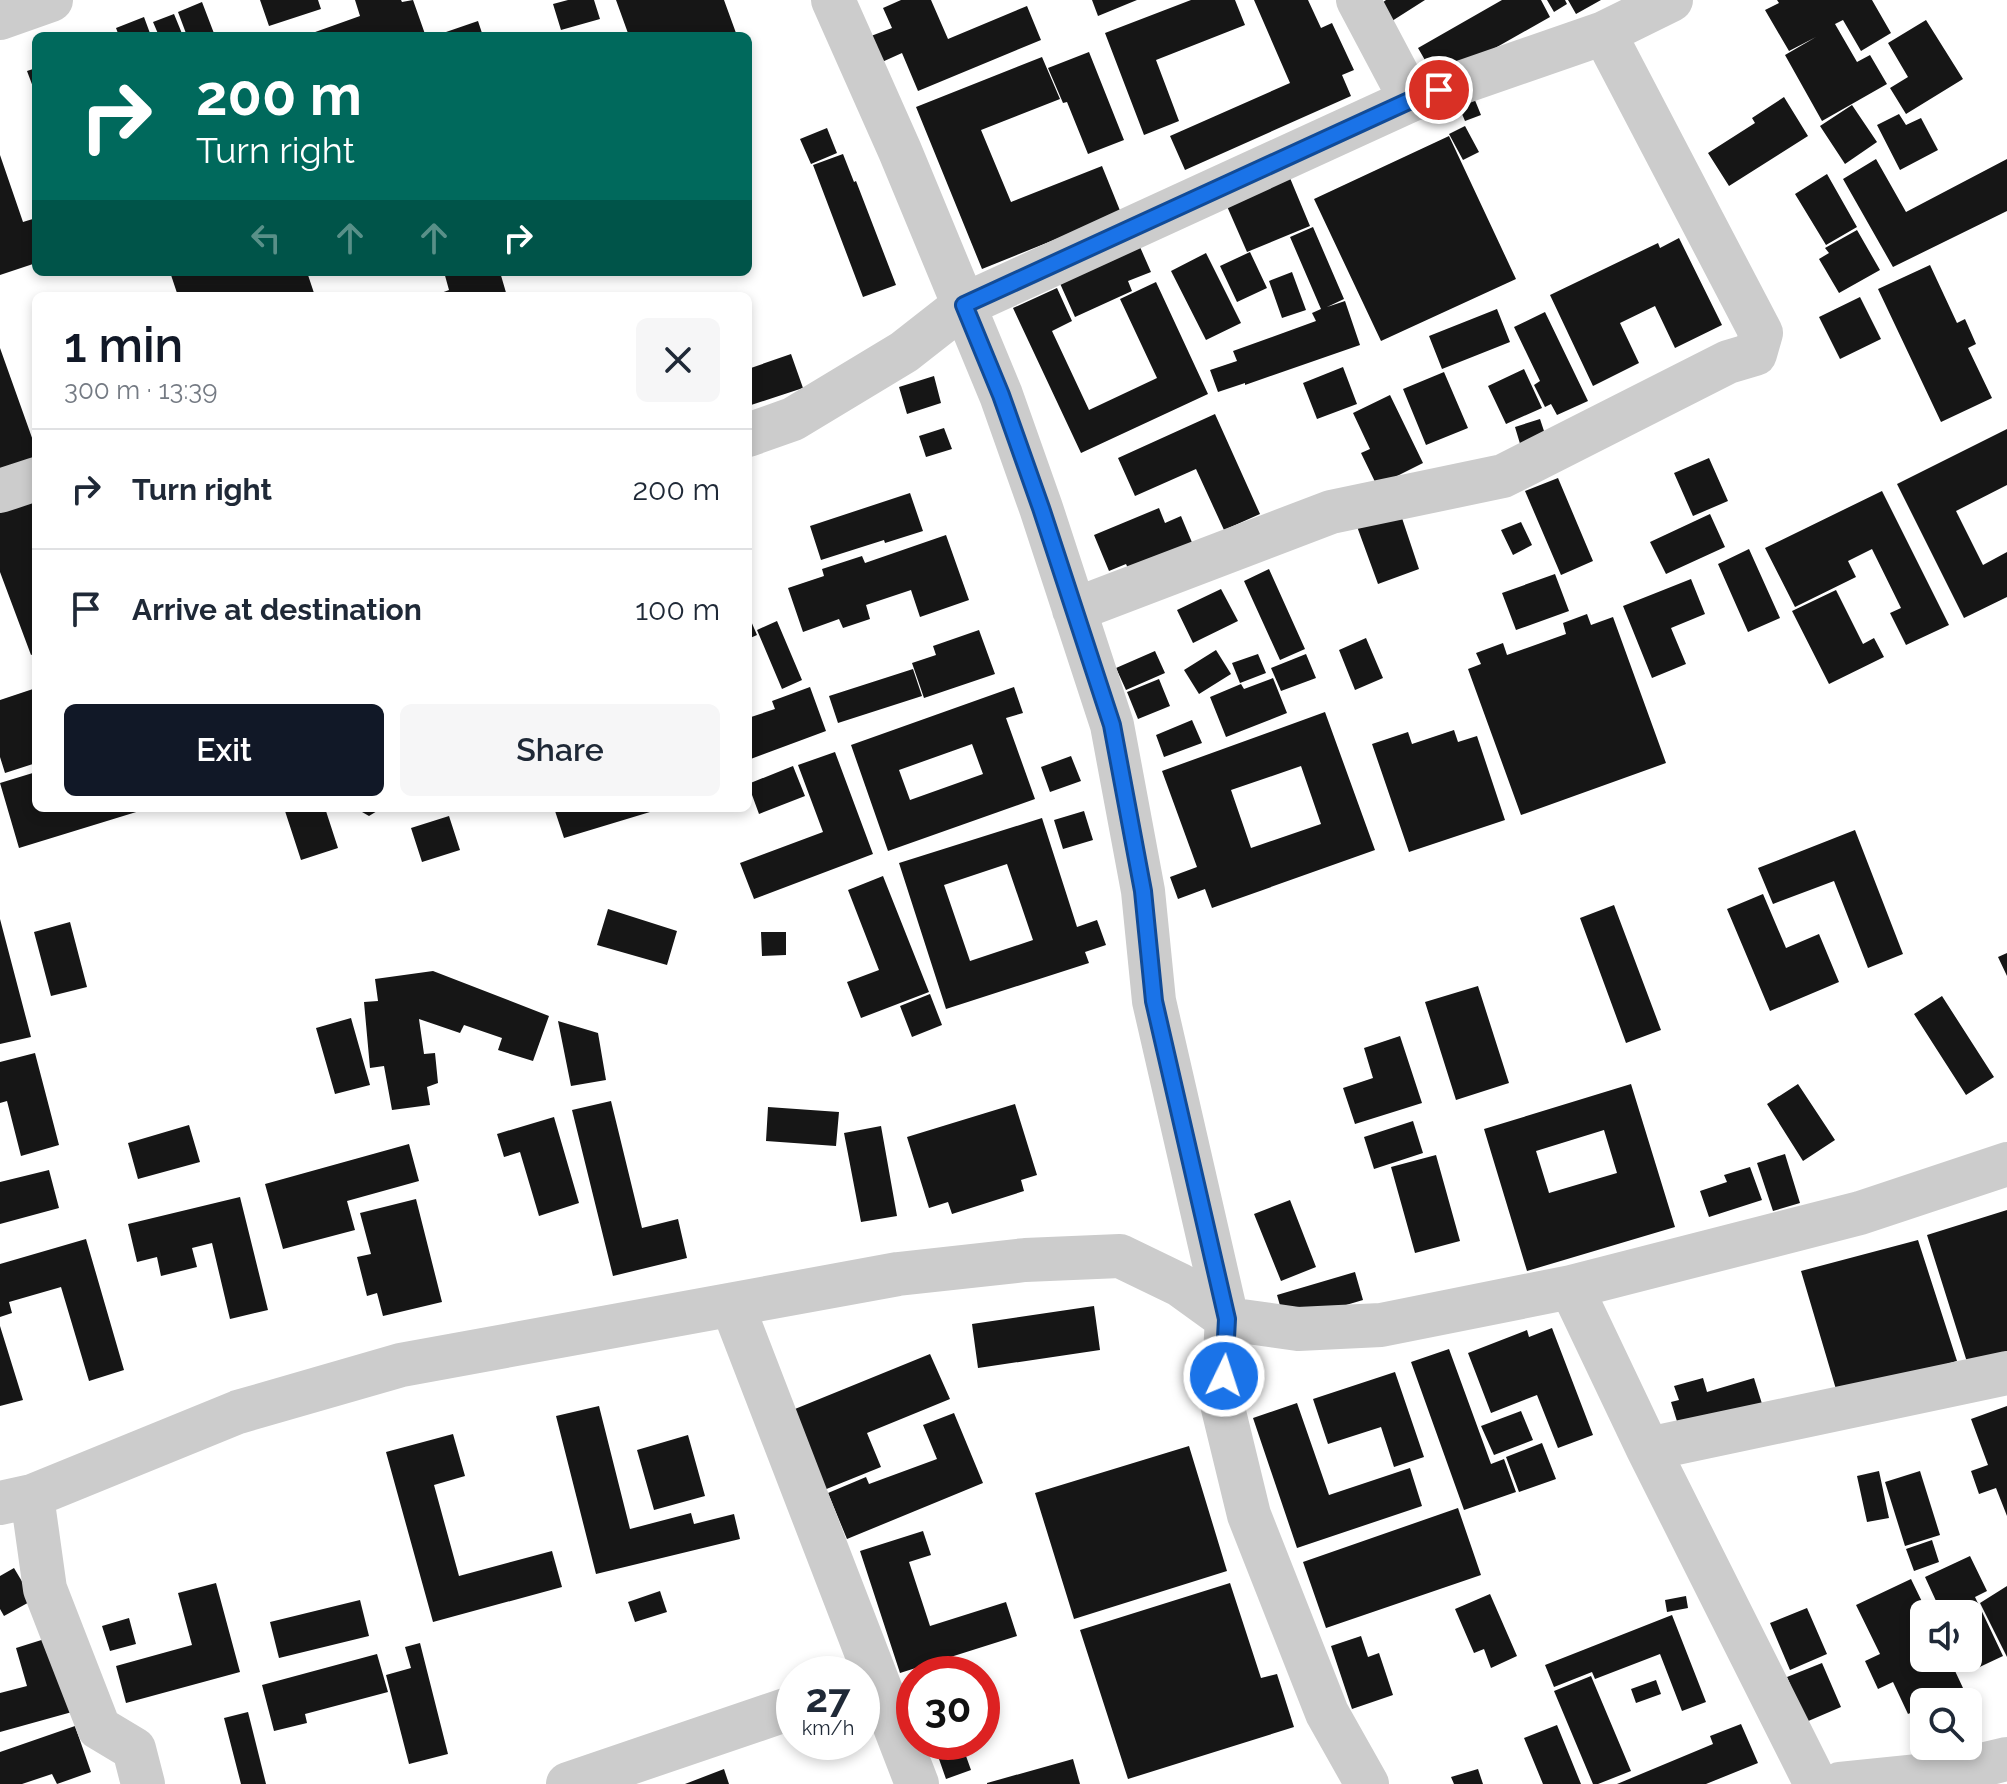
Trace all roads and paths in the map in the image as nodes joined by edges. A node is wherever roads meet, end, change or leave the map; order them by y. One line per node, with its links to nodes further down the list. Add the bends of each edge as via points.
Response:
1 (51, 0): 5 (street)
2 (833, 0): 8 (street)
3 (1358, 0): 7 (street)
4 (1671, 0): 6 (street)
5 (0, 18)
6 (1604, 33): 7 (street); 12 (street, via 1761,333 1755,354 1728,362 1503,476 1331,512)
7 (1411, 100): 8 (street)
8 (964, 305): 9 (street, via 904,352 842,390 793,419); 12 (street, via 1001,395)
9 (752, 434)
10 (32, 480): 11 (street)
11 (0, 491)
12 (1074, 610): 16 (street, via 1112,725 1143,891 1154,1001)
13 (2007, 1164): 14 (street, via 1860,1213)
14 (1571, 1287): 16 (street, via 1381,1325 1298,1329); 18 (street)
15 (733, 1307): 16 (street, via 898,1274 1120,1256 1180,1285); 19 (street, via 401,1365 238,1412); 20 (street)
16 (1227, 1319): 27 (street, via 1222,1404 1249,1515 1327,1713)
17 (2007, 1373): 18 (street)
18 (1648, 1449): 28 (street)
19 (16, 1500): 24 (street, via 99,1728 134,1749)
20 (859, 1656)
21 (880, 1707): 26 (street)
22 (776, 1713): 25 (street)
23 (2007, 1759): 29 (street, via 1948,1773)
24 (143, 1784)
25 (568, 1784)
26 (917, 1784)
27 (1367, 1784)
28 (1816, 1784)
29 (1840, 1784)

